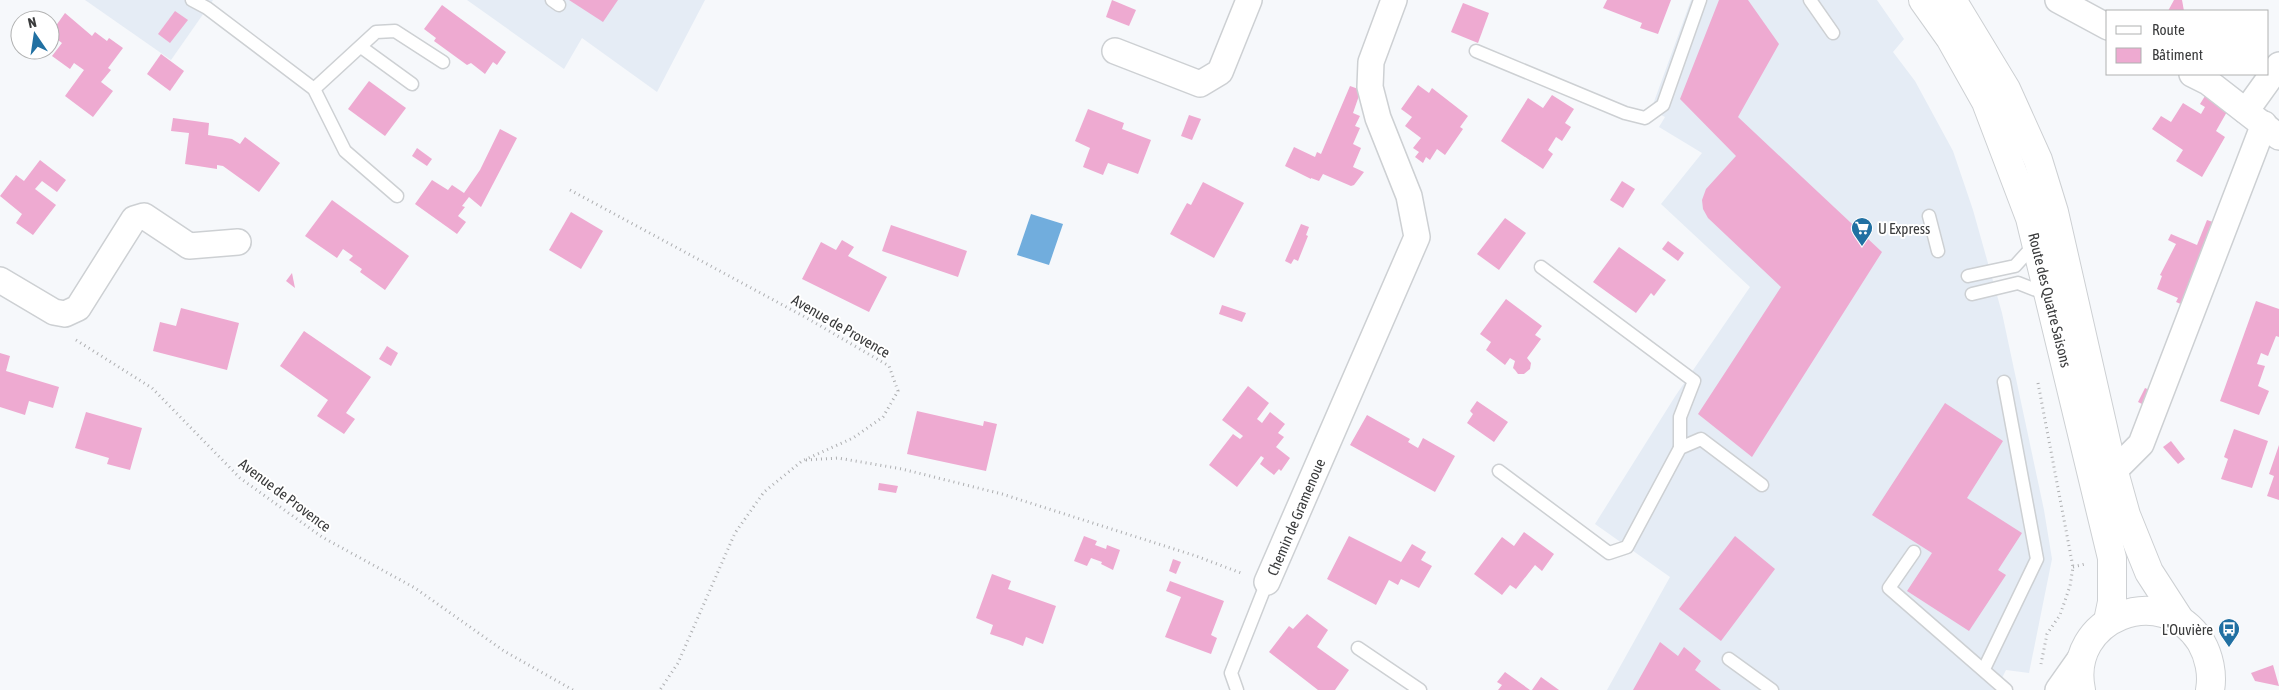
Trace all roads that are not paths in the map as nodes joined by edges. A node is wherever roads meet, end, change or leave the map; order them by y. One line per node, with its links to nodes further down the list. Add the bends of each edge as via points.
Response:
1 (192, 0): 18 (lane)
2 (1249, 0): 12 (street, via 1220,72 1200,84)
3 (1394, 0): 36 (street, Chemin de Gramenoue, via 1371,62 1370,87 1378,118 1409,196 1417,237)
4 (1700, 0): 13 (lane, via 1663,105 1645,118 1625,113)
5 (1810, 0): 10 (lane)
6 (1923, 0): 22 (main road, Route des Quatre Saisons, via 1950,38 1986,102 2030,218)
7 (1952, 0): 22 (main road, Route des Quatre Saisons, via 2006,90 2038,160)
8 (2058, 0): 9 (street)
9 (2106, 26)
10 (1833, 33)
11 (361, 47): 14 (lane, via 376,32 395,31); 17 (lane); 18 (lane)
12 (1115, 51)
13 (1476, 51)
14 (443, 62)
15 (2279, 65): 19 (street)
16 (2194, 75): 19 (street)
17 (412, 84)
18 (314, 89): 20 (lane, via 345,151)
19 (2263, 124): 32 (street, via 2141,444)
20 (397, 196)
21 (1929, 216): 24 (lane)
22 (2048, 240): 26 (lane, via 2015,266); 29 (main road, Route des Quatre Saisons); 32 (main road, Route des Quatre Saisons)
23 (238, 242): 27 (street, via 189,246 144,216 134,220 78,308 65,314 54,312)
24 (1938, 251)
25 (1541, 266): 31 (lane, via 1694,381 1680,417)
26 (1968, 276)
27 (0, 280)
28 (1972, 294): 29 (lane, via 2018,283)
29 (2049, 295): 38 (main road, Route des Quatre Saisons, via 2112,558 2112,602)
30 (2004, 382): 42 (lane, via 2037,558)
31 (1680, 448): 33 (lane, via 1627,547 1609,552); 34 (lane, via 1701,439)
32 (2112, 463): 37 (main road, Route des Quatre Saisons, via 2140,552)
33 (1498, 471)
34 (1762, 484)
35 (1914, 552): 42 (lane, via 1889,588)
36 (1267, 582): 44 (lane, via 1231,673)
37 (2180, 620): 38 (main road, via 2163,612 2144,610 2125,613); 43 (main road, via 2195,633 2206,650)
38 (2108, 622): 40 (main road, via 2097,631)
39 (1358, 648): 45 (lane)
40 (2082, 656): 48 (street); 49 (main road, via 2078,678)
41 (1729, 659): 46 (lane)
42 (1984, 669): 47 (lane)
43 (2213, 689)
44 (1238, 690)
45 (1420, 690)
46 (1772, 690)
47 (2006, 690)
48 (2058, 690)
49 (2081, 690)

